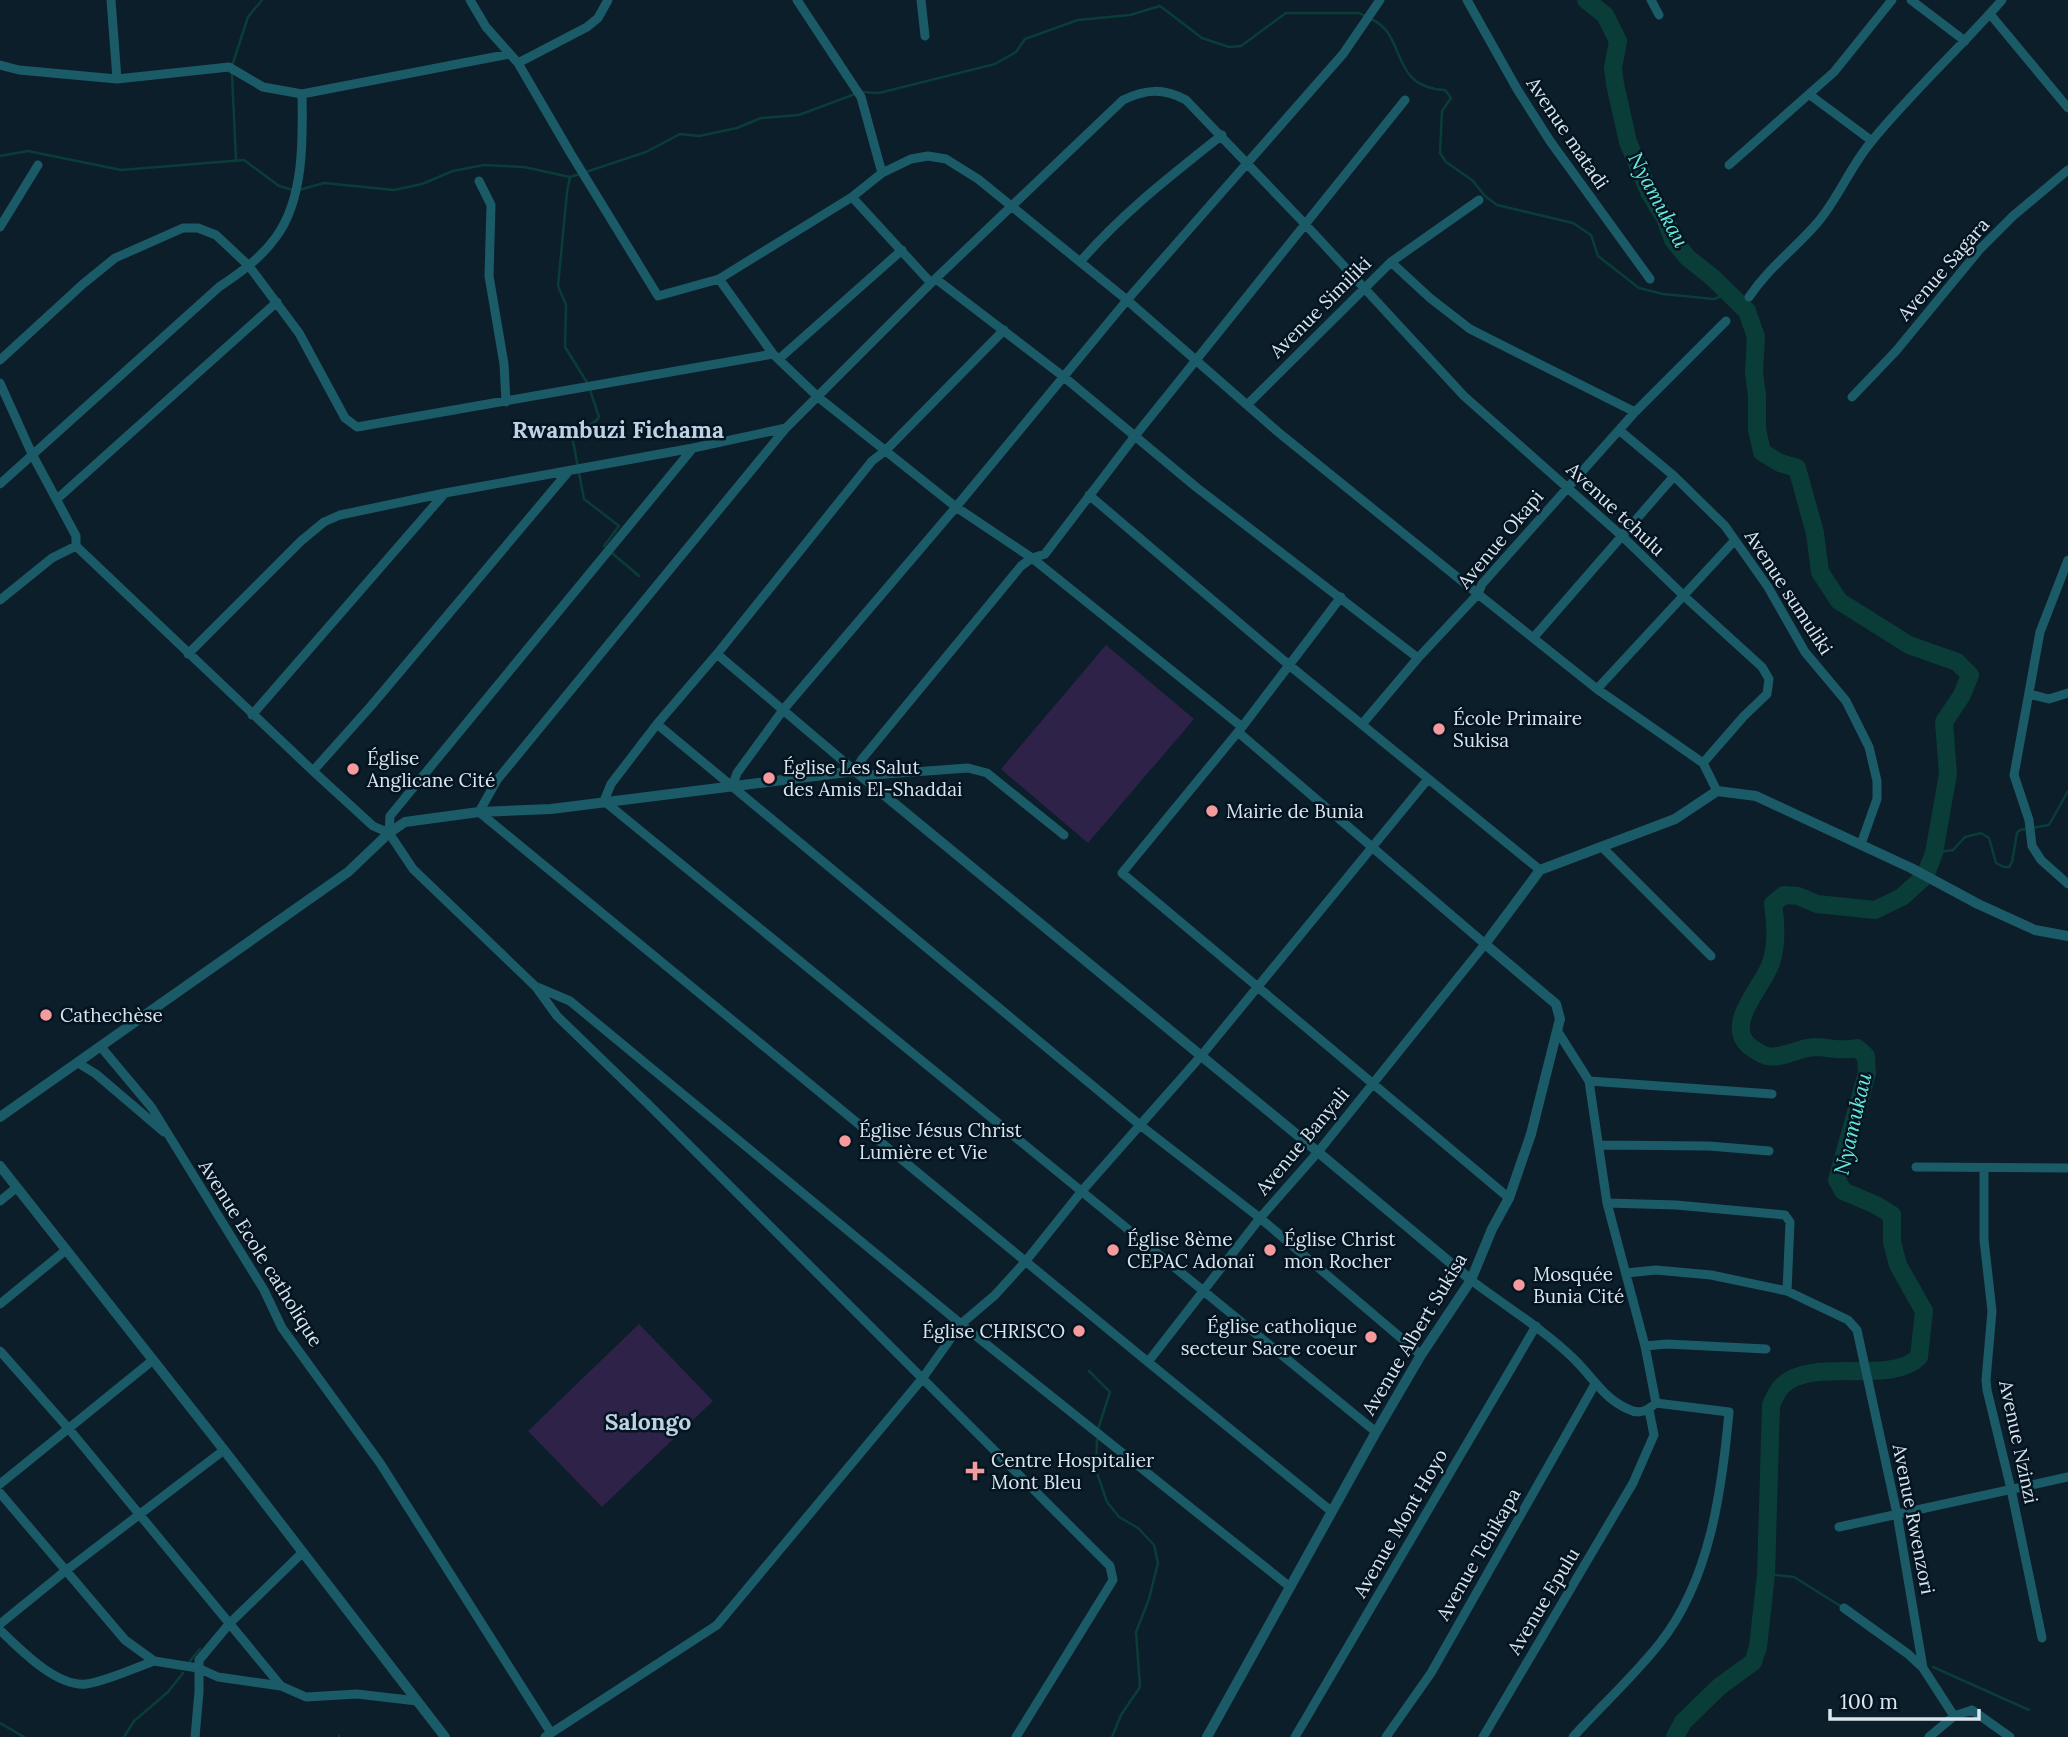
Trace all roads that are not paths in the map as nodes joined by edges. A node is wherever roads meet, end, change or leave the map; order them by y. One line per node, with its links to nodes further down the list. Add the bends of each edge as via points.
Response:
1 (111, 0): 19 (street)
2 (470, 0): 16 (street)
3 (608, 0): 17 (street, via 587,27)
4 (797, 0): 30 (street, via 859,94)
5 (921, 0): 14 (street)
6 (1380, 0): 26 (street, via 1343,54)
7 (1467, 0): 42 (street, Avenue matadi, via 1550,141)
8 (1651, 0): 13 (street)
9 (1892, 0): 21 (street)
10 (1911, 0): 15 (street)
11 (2002, 0): 12 (street)
12 (1990, 14): 15 (street); 23 (street)
13 (1659, 15)
14 (925, 36)
15 (1965, 41): 25 (street)
16 (510, 54): 17 (street); 20 (street)
17 (518, 63): 41 (street, via 659,296)
18 (0, 65): 19 (street)
19 (117, 79): 20 (street, via 229,67 263,87)
20 (302, 94): 40 (street, via 303,151 288,218)
21 (1810, 95): 25 (street); 28 (street)
22 (1405, 100): 35 (street)
23 (2068, 108)
24 (1222, 135): 26 (street, Avenue tchulu); 34 (street, Avenue tchulu, via 1186,100 1172,93 1142,91 1123,100); 38 (street, via 1151,191)
25 (1872, 141): 45 (street, via 1835,200)
26 (1248, 163): 35 (street, Avenue tchulu); 46 (street)
27 (38, 165): 36 (street)
28 (1729, 165)
29 (2068, 170): 56 (street, Avenue Sagara, via 1980,249)
30 (882, 173): 32 (street); 34 (street, via 911,159 946,159)
31 (479, 181): 57 (street, via 491,205 489,276)
32 (852, 197): 37 (street); 41 (street)
33 (1479, 200): 39 (street)
34 (1012, 206): 38 (street); 43 (street, Avenue tchulu)
35 (1305, 224): 44 (street, Avenue tchulu); 52 (street)
36 (0, 227)
37 (902, 250): 43 (street); 50 (street)
38 (1080, 262): 46 (street)
39 (1391, 262): 44 (street, Avenue Similiki); 59 (street, Avenue Similiki, via 1470,329)
40 (250, 266): 47 (street); 51 (street, via 216,235 183,228 115,258); 65 (street, via 219,287)
41 (719, 279): 50 (street)
42 (1650, 279)
43 (934, 281): 49 (street); 55 (street, Avenue tchulu)
44 (1363, 287): 58 (street, Avenue Similiki); 69 (street, Avenue tchulu, via 1464,396)
45 (1749, 297)
46 (1127, 300): 52 (street); 53 (street)
47 (277, 302): 57 (street, via 345,418 357,427); 72 (street)
48 (1726, 321): 59 (street, Avenue Okapi)
49 (1004, 330): 53 (street); 64 (street)
50 (776, 357): 55 (street); 57 (street)
51 (0, 360)
52 (1196, 360): 58 (street); 62 (street)
53 (1064, 377): 62 (street); 73 (street)
54 (0, 383): 65 (street)
55 (818, 397): 60 (street, Avenue tchulu); 64 (street)
56 (1852, 397)
57 (506, 402)
58 (1248, 404): 79 (street)
59 (1635, 412): 61 (street, Avenue Okapi)
60 (786, 428): 63 (street); 103 (street, Avenue tchulu, via 497,780)
61 (1619, 430): 67 (street, Avenue sumuliki); 69 (street, Avenue Okapi)
62 (1135, 436): 71 (street); 81 (street)
63 (693, 448): 66 (street); 104 (street, via 390,816)
64 (886, 452): 73 (street); 85 (street, via 872,461)
65 (32, 454): 68 (street); 72 (street)
66 (574, 471): 70 (street); 97 (street)
67 (1674, 476): 74 (street); 75 (street, Avenue sumuliki)
68 (0, 484)
69 (1567, 487): 74 (street, Avenue tchulu); 79 (street, Avenue Okapi)
70 (445, 493): 84 (street, via 324,522); 92 (street)
71 (1090, 495): 77 (street, via 1045,554); 87 (street)
72 (57, 499): 76 (street, via 76,536)
73 (956, 506): 77 (street); 91 (street)
74 (1623, 537): 80 (street, Avenue tchulu); 83 (street)
75 (1735, 540): 80 (street); 106 (street, Avenue sumuliki, via 1805,652 1846,701 1869,747 1877,799)
76 (76, 546): 82 (street, via 52,558); 84 (street)
77 (1032, 558): 95 (street); 98 (street)
78 (2068, 560): 89 (street, via 2040,632)
79 (1478, 594): 83 (street); 86 (street, Avenue Okapi)
80 (1684, 596): 88 (street); 96 (street, Avenue tchulu, via 1762,667 1769,679 1767,694)
81 (1340, 597): 86 (street); 87 (street)
82 (0, 600)
83 (1534, 637): 88 (street)
84 (188, 654): 92 (street)
85 (717, 654): 91 (street); 94 (street)
86 (1418, 658): 93 (street, Avenue Okapi)
87 (1289, 665): 93 (street); 95 (street)
88 (1597, 689): 96 (street)
89 (2029, 694): 90 (street, via 2049,699); 110 (street, via 2014,775 2032,846)
90 (2068, 694)
91 (783, 710): 98 (street); 100 (street, via 737,773)
92 (253, 715): 97 (street)
93 (1363, 723): 99 (street)
94 (657, 724): 100 (street); 102 (street, via 611,784)
95 (1240, 730): 107 (street); 115 (street, via 1122,873)
96 (1703, 762): 101 (street)
97 (313, 771): 104 (street, via 373,826)
98 (855, 771): 100 (street); 105 (street, via 872,775 968,768 987,773); 118 (street)
99 (1428, 779): 107 (street); 109 (street)
100 (732, 787): 102 (street); 124 (street)
101 (1717, 791): 106 (street, via 1756,796); 108 (street, via 1675,819)
102 (604, 801): 103 (street); 134 (street)
103 (479, 812): 104 (street, via 405,821); 140 (street)
104 (389, 832): 114 (street, via 413,869); 117 (street, via 348,872)
105 (1064, 835)
106 (1861, 844): 111 (street, via 2035,930)
107 (1371, 847): 112 (street); 115 (street)
108 (1603, 848): 109 (street); 113 (street)
109 (1540, 870): 112 (street)
110 (2068, 884)
111 (2068, 936)
112 (1486, 944): 116 (street, Avenue Albert Sukisa, via 1556,1004); 121 (street, Avenue Banyali)
113 (1712, 956)
114 (536, 987): 146 (street, via 570,1001); 154 (street, via 556,1016)
115 (1258, 987): 118 (street); 121 (street)
116 (1558, 1032): 120 (street); 135 (street, Avenue Albert Sukisa, via 1531,1134)
117 (101, 1047): 119 (street); 125 (street, Avenue Ecole catholique, via 152,1108)
118 (1201, 1056): 124 (street); 128 (street)
119 (78, 1063): 123 (street); 125 (street)
120 (1589, 1081): 122 (street); 126 (street, Avenue Epulu)
121 (1373, 1083): 128 (street, Avenue Banyali); 135 (street)
122 (1772, 1094)
123 (0, 1117)
124 (1140, 1125): 134 (street); 138 (street)
125 (168, 1136): 181 (street, Avenue Ecole catholique, via 264,1290 282,1328 380,1463)
126 (1599, 1145): 127 (street); 137 (street, Avenue Epulu)
127 (1769, 1151)
128 (1318, 1152): 138 (street, Avenue Banyali); 142 (street)
129 (0, 1166): 133 (street)
130 (1916, 1167): 131 (street)
131 (1983, 1168): 132 (street); 162 (street, Avenue Nzinzi, via 1984,1240 1992,1311 1986,1380)
132 (2068, 1168)
133 (16, 1188): 136 (street); 139 (street)
134 (1082, 1192): 140 (street); 143 (street)
135 (1508, 1198): 142 (street, Avenue Albert Sukisa)
136 (0, 1201)
137 (1607, 1203): 141 (street, Avenue Epulu); 144 (street, via 1786,1215 1790,1222)
138 (1260, 1218): 143 (street, Avenue Banyali); 151 (street)
139 (66, 1250): 145 (street); 152 (street)
140 (1025, 1262): 146 (street); 153 (street)
141 (1626, 1273): 144 (street, Avenue Rwenzori, via 1656,1270 1711,1275); 148 (street, Avenue Epulu)
142 (1471, 1280): 147 (street); 151 (street, Avenue Albert Sukisa)
143 (1205, 1289): 153 (street, Avenue Banyali); 158 (street)
144 (1787, 1292): 165 (street, Avenue Rwenzori, via 1848,1321 1857,1330)
145 (0, 1304)
146 (961, 1324): 154 (street); 170 (street)
147 (1536, 1326): 155 (street); 186 (street, Avenue Mont Hoyo)
148 (1645, 1346): 149 (street); 156 (street, Avenue Epulu)
149 (1766, 1349)
150 (0, 1351): 157 (street)
151 (1421, 1354): 158 (street, Avenue Albert Sukisa)
152 (153, 1360): 157 (street); 159 (street)
153 (1147, 1363): 164 (street)
154 (922, 1379): 181 (street, via 717,1625); 184 (street, via 1111,1566 1113,1580)
155 (1595, 1384): 156 (street, via 1627,1409 1638,1413); 187 (street, Avenue Tchikapa, via 1431,1673)
156 (1653, 1406): 188 (street, Avenue Epulu, via 1654,1435 1633,1483); 189 (street, via 1729,1412 1716,1515 1697,1576 1661,1643)
157 (69, 1429): 161 (street); 166 (street)
158 (1376, 1432): 164 (street, Avenue Albert Sukisa)
159 (224, 1450): 166 (street); 168 (street)
160 (2068, 1477): 162 (street)
161 (0, 1484)
162 (2011, 1489): 165 (street); 174 (street, Avenue Nzinzi)
163 (0, 1493): 169 (street)
164 (1331, 1511): 170 (street, Avenue Albert Sukisa)
165 (1897, 1514): 167 (street); 177 (street, Avenue Rwenzori)
166 (137, 1515): 169 (street); 172 (street)
167 (1839, 1527)
168 (302, 1553): 172 (street); 179 (street)
169 (64, 1572): 173 (street); 175 (street, via 125,1640)
170 (1290, 1587): 185 (street, Avenue Albert Sukisa)
171 (1844, 1608): 177 (street)
172 (230, 1623): 176 (street, via 199,1660); 178 (street)
173 (0, 1627): 175 (street, via 27,1655 72,1684 91,1683)
174 (2042, 1638)
175 (153, 1661): 176 (street)
176 (198, 1668): 178 (street, via 218,1677); 182 (street)
177 (1923, 1668): 180 (street)
178 (281, 1686): 179 (street, via 306,1697 357,1694)
179 (417, 1701): 183 (street)
180 (1954, 1716): 190 (street); 191 (street, via 1972,1710)
181 (548, 1735)
182 (195, 1737)
183 (445, 1737)
184 (1016, 1737)
185 (1207, 1737)
186 (1295, 1737)
187 (1386, 1737)
188 (1483, 1737)
189 (1573, 1737)
190 (1929, 1737)
191 (2010, 1737)

